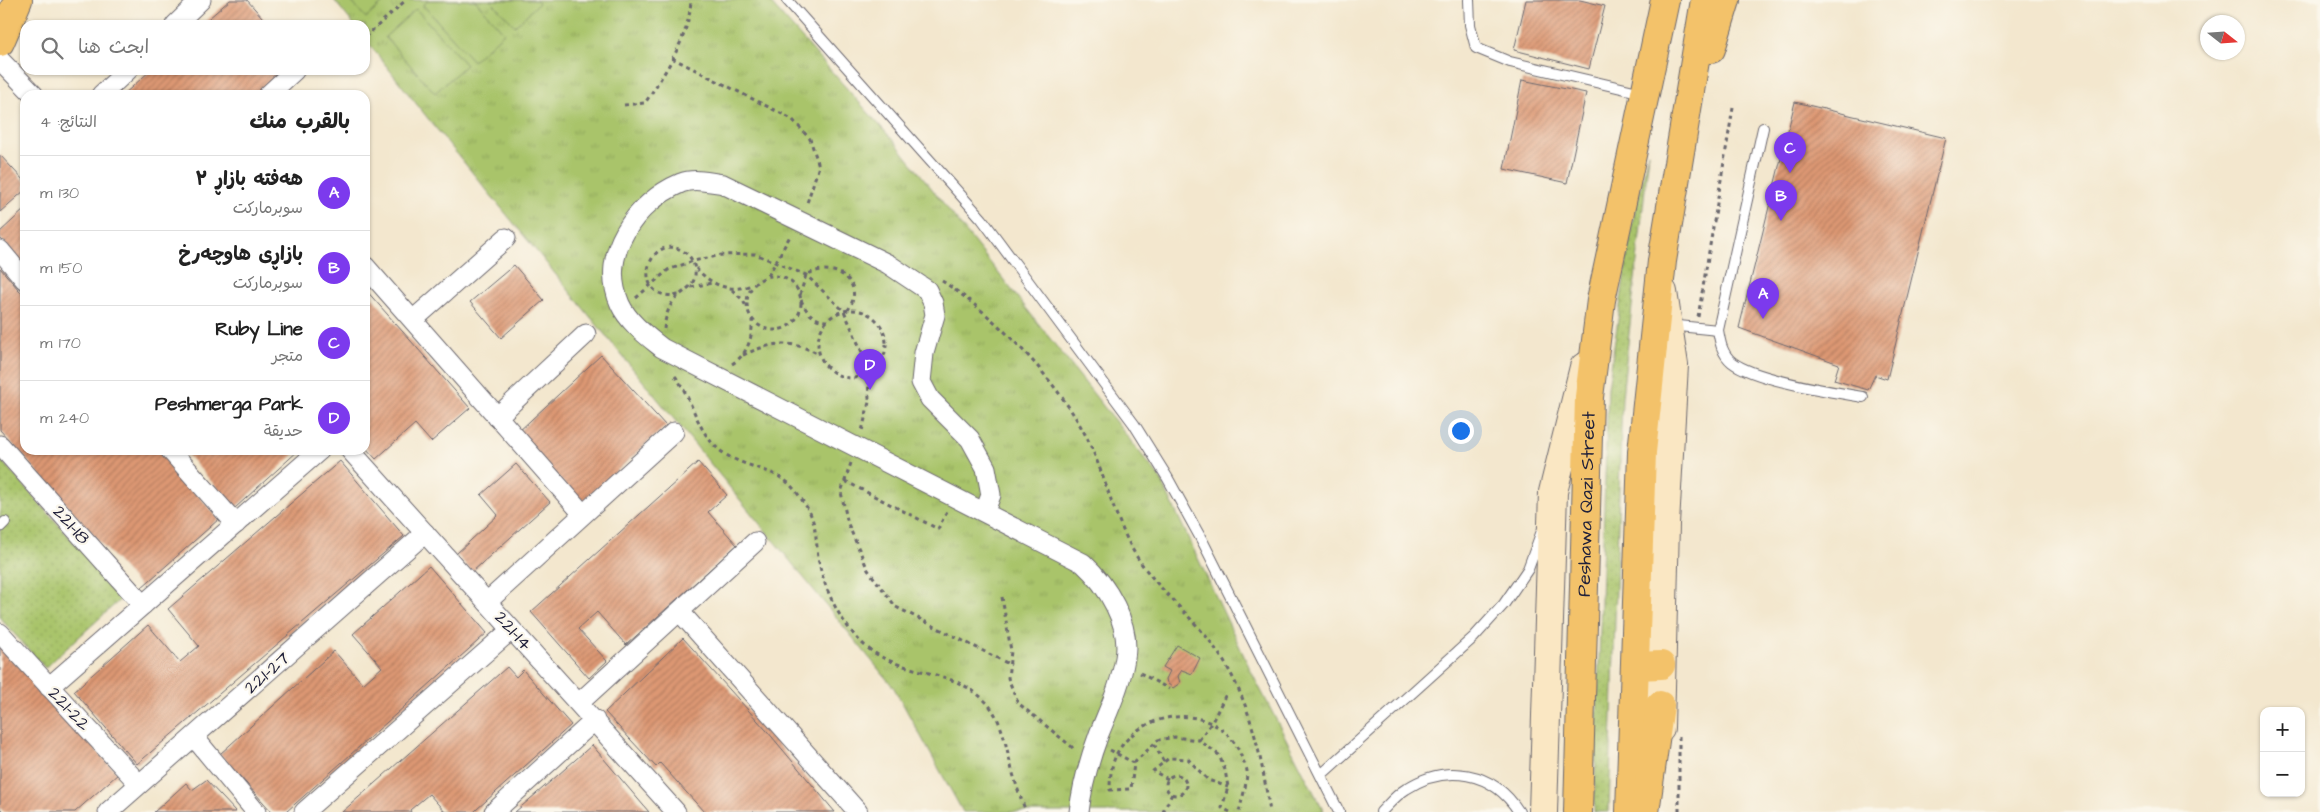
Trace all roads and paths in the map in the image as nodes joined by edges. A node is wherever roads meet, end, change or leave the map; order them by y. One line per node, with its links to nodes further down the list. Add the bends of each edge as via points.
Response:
1 (18, 0): 14 (main road)
2 (201, 0): 12 (street)
3 (406, 0): 13 (path)
4 (691, 0): 15 (path, via 689,21)
5 (787, 0): 99 (lane, via 982,219 1129,417 1204,544)
6 (1469, 0): 23 (lane, via 1470,26 1476,48 1510,62)
7 (1650, 0): 23 (main road, Peshawa Qazi Street)
8 (1665, 0): 27 (main road, Peshawa Qazi Street)
9 (1705, 0): 31 (main road)
10 (1719, 0): 17 (main road)
11 (1726, 0): 17 (main road)
12 (180, 20)
13 (370, 32)
14 (0, 42)
15 (672, 58): 24 (path, via 645,103); 28 (path, via 792,119 810,139 819,166)
16 (0, 60): 20 (street)
17 (1704, 72): 31 (main road)
18 (123, 75): 21 (street)
19 (290, 75): 22 (street)
20 (29, 90)
21 (106, 90)
22 (273, 90)
23 (1634, 91): 27 (main road, Peshawa Qazi Street)
24 (624, 105)
25 (1733, 108): 52 (path)
26 (1763, 128): 53 (lane)
27 (1622, 201): 44 (main road, Peshawa Qazi Street)
28 (799, 220): 32 (path); 47 (street, via 723,184 683,182 654,199 634,218 620,240 613,274 620,304); 71 (street, via 888,264 927,290 934,303 935,315 924,353 921,382 930,399 970,439 986,468 991,494)
29 (506, 238): 48 (street)
30 (0, 250): 35 (street)
31 (1663, 255): 51 (main road, via 1662,287); 83 (main road, via 1642,452)
32 (777, 262): 33 (path, via 755,254 722,254); 36 (path)
33 (693, 263): 37 (path); 38 (path, via 668,270); 38 (path, via 688,255 675,248 660,251 649,262); 40 (path, via 695,277)
34 (370, 272): 48 (street)
35 (20, 274)
36 (768, 276): 39 (path); 43 (path, via 785,278)
37 (713, 283): 40 (path); 41 (path)
38 (650, 284): 42 (path, via 662,295); 47 (path, via 630,304)
39 (755, 284): 41 (path); 45 (path, via 748,294)
40 (689, 288): 42 (path)
41 (732, 289): 45 (path)
42 (679, 295): 55 (path, via 665,321 664,336)
43 (800, 297): 46 (path, via 806,275 831,268 842,273 853,288); 49 (path, via 798,316 785,328 767,330); 50 (path, via 808,313)
44 (1601, 300): 69 (main road); 119 (main road, Peshawa Qazi Street, via 1590,397)
45 (748, 309): 49 (path)
46 (848, 311): 50 (path); 56 (path, via 866,313 882,328 886,349 882,360 866,375 844,377 834,373)
47 (626, 313): 55 (street, via 640,329)
48 (412, 320): 60 (street)
49 (752, 320): 57 (path, via 751,338)
50 (828, 321): 56 (path, via 820,333)
51 (1668, 324): 52 (lane); 83 (main road, via 1674,365 1665,514)
52 (1696, 328): 53 (lane)
53 (1718, 330): 59 (lane, via 1721,348 1731,362 1753,372 1809,387)
54 (586, 334): 60 (street)
55 (669, 351): 70 (street)
56 (820, 354): 57 (path, via 796,344 776,342)
57 (743, 355): 58 (path, via 728,367)
58 (735, 371)
59 (1863, 397)
60 (497, 417): 72 (street)
61 (854, 430): 63 (path)
62 (674, 432): 72 (street)
63 (861, 433)
64 (0, 445): 78 (street, 221-18)
65 (174, 455): 73 (street)
66 (314, 455): 73 (street)
67 (355, 455): 74 (street, 221-14)
68 (845, 481): 70 (path, via 938,529)
69 (1553, 492): 99 (lane, via 1528,568 1504,604 1474,637); 118 (main road)
70 (955, 496): 71 (street)
71 (985, 511): 82 (street, via 1083,563 1096,575 1121,621 1125,639)
72 (583, 514): 77 (street)
73 (236, 524): 78 (street)
74 (425, 533): 77 (street, 221-14); 92 (street, 221-27)
75 (755, 542): 79 (street)
76 (1002, 597): 101 (path, via 1011,651 1008,678 1018,704 1072,747)
77 (487, 602): 80 (street, 221-14)
78 (143, 605): 84 (street)
79 (680, 612): 87 (street); 111 (street)
80 (511, 630): 87 (street, 221-14); 108 (street)
81 (0, 632): 84 (street, 221-22)
82 (1124, 664): 85 (path); 94 (street, via 1114,702)
83 (1648, 666): 88 (main road); 120 (main road)
84 (49, 687): 102 (street, 221-22)
85 (1169, 689)
86 (1226, 692): 90 (path)
87 (579, 703): 89 (street, 221-14)
88 (1660, 704): 121 (main road); 122 (main road)
89 (595, 720): 109 (street); 110 (street, 221-14)
90 (1212, 722): 93 (path); 96 (path, via 1176,716 1147,723 1131,734); 115 (path, via 1235,742 1247,769)
91 (1680, 731): 123 (path)
92 (194, 737): 102 (street, 221-27); 107 (street)
93 (1199, 740): 95 (path, via 1176,737 1158,740); 103 (path, via 1218,755)
94 (1096, 743): 96 (path); 101 (street)
95 (1154, 744): 97 (path); 98 (path)
96 (1116, 754): 98 (path); 98 (path, via 1110,772 1110,790 1131,789)
97 (1164, 762): 100 (path, via 1153,771); 103 (path, via 1169,758 1188,759 1208,780)
98 (1134, 763)
99 (1321, 775): 116 (lane)
100 (1168, 779): 104 (path, via 1166,788); 104 (path, via 1177,774 1186,783 1182,793)
101 (1084, 783): 112 (street)
102 (139, 784): 106 (street, 221-27)
103 (1228, 787): 114 (path, via 1222,808)
104 (1172, 794): 113 (path)
105 (1385, 810): 117 (lane, via 1404,790 1417,782 1455,772 1493,784 1506,794)
106 (108, 812)
107 (256, 812)
108 (304, 812)
109 (494, 812)
110 (676, 812)
111 (858, 812)
112 (1079, 812)
113 (1163, 812)
114 (1230, 812)
115 (1239, 812)
116 (1339, 812)
117 (1519, 812)
118 (1543, 812)
119 (1578, 812)
120 (1630, 812)
121 (1645, 812)
122 (1658, 812)
123 (1679, 812)

